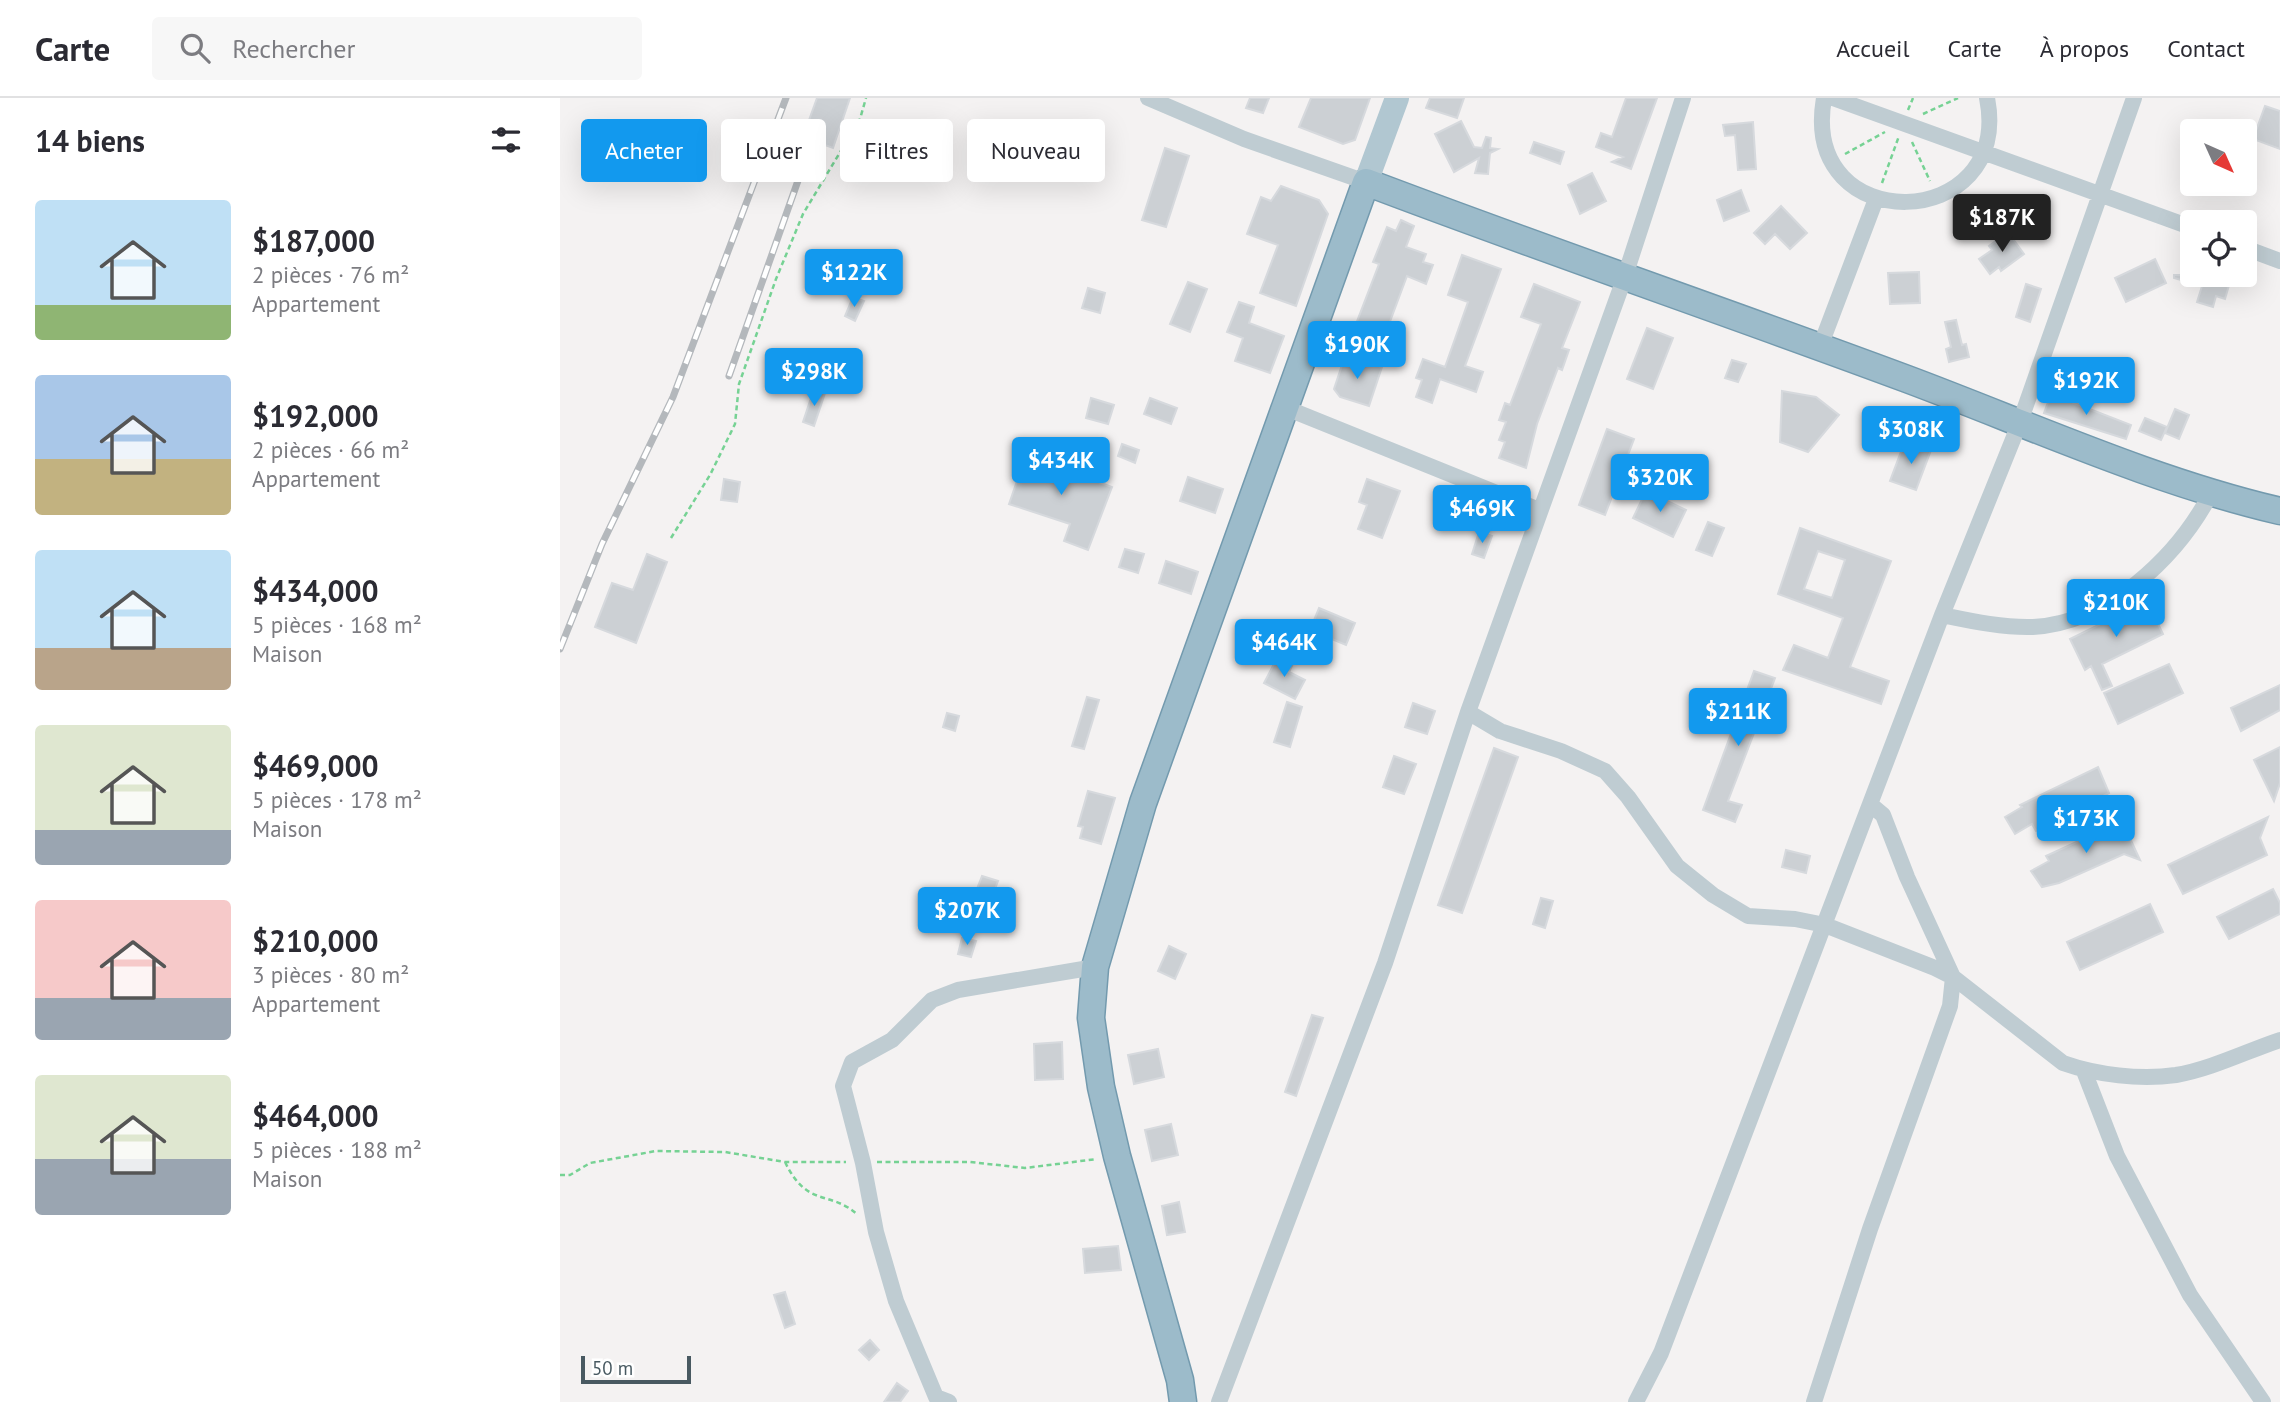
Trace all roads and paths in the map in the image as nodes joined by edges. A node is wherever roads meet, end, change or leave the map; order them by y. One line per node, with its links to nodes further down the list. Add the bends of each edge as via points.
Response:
1 (866, 98): 26 (path, via 860,119 803,214 776,279 739,384 735,424)
2 (1148, 98): 12 (street, via 1244,139)
3 (1397, 98): 12 (main road)
4 (1683, 98): 19 (street)
5 (1824, 98): 15 (street, via 1821,125 1832,161 1852,185)
6 (1833, 98): 10 (street)
7 (1913, 98): 10 (path)
8 (1987, 98): 11 (street, via 1990,128)
9 (2134, 98): 13 (street)
10 (1903, 123): 11 (street); 14 (path); 15 (path)
11 (1983, 152): 13 (street); 14 (street, via 1966,178)
12 (1366, 182): 19 (highway); 21 (highway)
13 (2100, 194): 16 (street); 22 (street)
14 (1938, 197): 15 (street, via 1904,204)
15 (1876, 199): 20 (street)
16 (2180, 223)
17 (2257, 252): 18 (street)
18 (2280, 261)
19 (1624, 279): 20 (highway); 24 (street)
20 (1820, 347): 22 (highway)
21 (1286, 408): 24 (street); 31 (highway, via 1143,803)
22 (2020, 422): 23 (highway); 27 (street)
23 (2210, 495): 25 (highway); 27 (street, via 2164,562 2097,608 2034,627)
24 (1539, 510): 28 (street)
25 (2280, 511)
26 (671, 538)
27 (1942, 615): 29 (street)
28 (1468, 712): 30 (street, via 1500,731 1605,771 1677,866 1724,902 1748,916); 42 (street, via 1385,963)
29 (1871, 805): 30 (street); 32 (street, via 1884,815)
30 (1825, 925): 32 (street); 43 (street, via 1661,1353)
31 (1095, 967): 35 (highway, via 1091,1018); 37 (street, via 958,990 933,1000 892,1040 852,1062 843,1086)
32 (1953, 977): 34 (street, via 2063,1063); 44 (street, via 1951,1006 1870,1229)
33 (2280, 1040): 34 (street, via 2176,1074)
34 (2084, 1071): 45 (street, via 2117,1156 2190,1295)
35 (1117, 1156): 37 (path, via 1025,1168 970,1161); 41 (highway, via 1147,1254)
36 (785, 1162): 37 (path); 38 (path, via 725,1153 656,1151 590,1163 570,1175); 39 (path, via 793,1179 812,1195 852,1210)
37 (863, 1163): 39 (street)
38 (560, 1175)
39 (876, 1232): 40 (street, via 896,1301 936,1397)
40 (949, 1402)
41 (1183, 1402)
42 (1219, 1402)
43 (1636, 1402)
44 (1814, 1402)
45 (2263, 1402)

